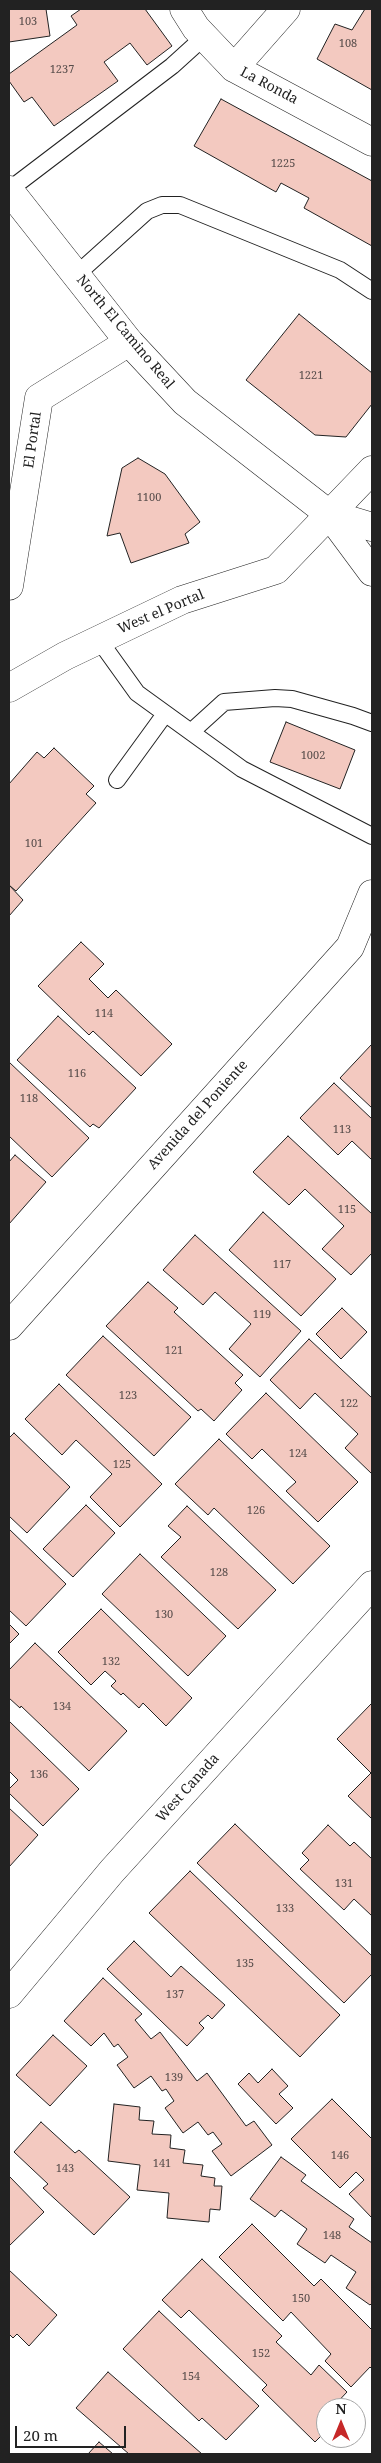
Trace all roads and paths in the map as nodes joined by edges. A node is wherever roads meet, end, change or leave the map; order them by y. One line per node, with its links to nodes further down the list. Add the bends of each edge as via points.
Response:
1 (184, 9): 3 (street, La Ronda)
2 (286, 9): 4 (street)
3 (204, 37): 4 (street, La Ronda); 6 (lane, via 172,66)
4 (234, 68): 5 (street, La Ronda)
5 (372, 142)
6 (9, 190): 7 (street, North El Camino Real)
7 (76, 275): 8 (lane, via 147,211 162,205 180,205 340,270); 9 (street, North El Camino Real)
8 (372, 291)
9 (129, 342): 11 (street, North El Camino Real, via 185,402); 13 (street, El Portal, via 39,398)
10 (372, 470): 11 (street, West el Portal)
11 (329, 514): 12 (street, North El Camino Real); 14 (street, North El Camino Real); 16 (street, West el Portal, via 276,570 182,600)
12 (372, 527)
13 (12, 558): 15 (street, El Portal)
14 (372, 572)
15 (9, 586)
16 (98, 640): 17 (street, West el Portal); 18 (lane, via 137,693)
17 (9, 688)
18 (165, 714): 20 (lane); 21 (lane)
19 (372, 723): 20 (lane, via 292,699 275,698 224,702)
20 (190, 732): 22 (lane, via 242,769)
21 (117, 780)
22 (372, 836)
23 (372, 894): 24 (street, Avenida del Poniente, via 350,947)
24 (9, 1326)
25 (372, 1585): 26 (street, West Canada, via 112,1871)
26 (9, 1994)

